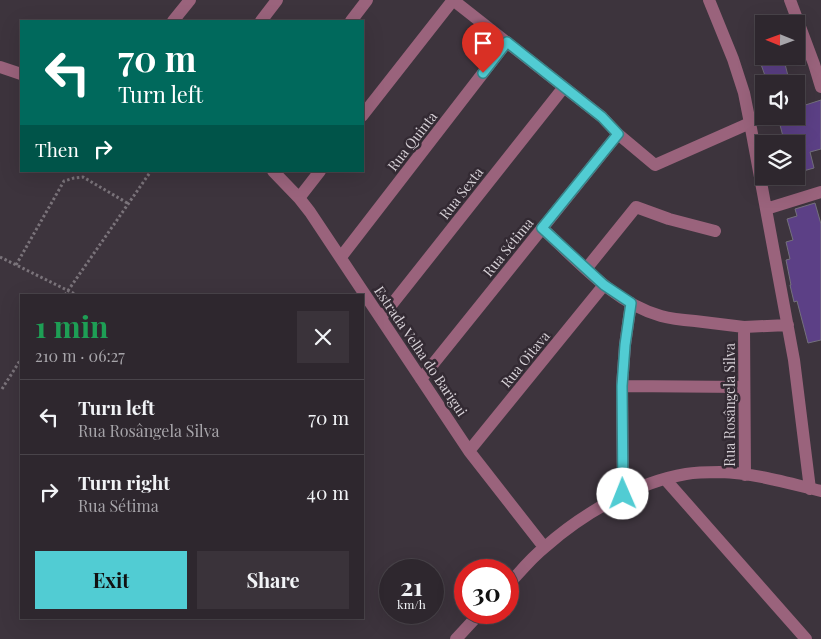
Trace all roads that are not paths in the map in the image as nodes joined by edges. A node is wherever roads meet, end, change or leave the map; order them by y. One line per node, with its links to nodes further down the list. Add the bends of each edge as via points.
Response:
1 (190, 0): 7 (street)
2 (277, 0): 8 (street)
3 (367, 0): 9 (street)
4 (453, 0): 10 (street); 15 (street)
5 (709, 0): 16 (street, via 733,59)
6 (790, 0): 14 (street)
7 (174, 20)
8 (262, 20)
9 (352, 20)
10 (507, 42): 13 (street); 25 (street, Rua Quinta)
11 (0, 67): 12 (street)
12 (20, 74)
13 (564, 87): 17 (street); 29 (street, Rua Sexta)
14 (821, 87)
15 (364, 113)
16 (750, 123): 17 (street, via 655,165); 22 (street)
17 (618, 134): 23 (street, Rua Sétima)
18 (274, 172): 21 (street, Estrada Velha do Barigui)
19 (319, 172): 21 (street)
20 (821, 192): 22 (street)
21 (299, 198): 25 (street, Estrada Velha do Barigui)
22 (766, 208): 30 (street)
23 (542, 228): 26 (street, Rua Rosângela Silva); 32 (street, Rua Sétima)
24 (715, 231): 26 (street, via 636,207)
25 (340, 257): 29 (street, Estrada Velha do Barigui)
26 (586, 269): 27 (street, Rua Rosângela Silva)
27 (604, 285): 28 (street, Rua Rosângela Silva); 35 (street, Rua Oitava)
28 (631, 303): 31 (street, Rua Rosângela Silva, via 678,320); 33 (street)
29 (381, 318): 32 (street, Estrada Velha do Barigui)
30 (788, 325): 31 (street); 38 (street)
31 (744, 327): 34 (street, Rua Rosângela Silva)
32 (421, 379): 35 (street, Estrada Velha do Barigui)
33 (622, 386): 34 (street); 39 (street)
34 (744, 388): 36 (street, Rua Rosângela Silva)
35 (470, 451): 40 (street, Estrada Velha do Barigui)
36 (745, 475): 37 (street, via 704,472); 38 (street)
37 (665, 479): 39 (street); 44 (street)
38 (815, 490)
39 (623, 494): 40 (street)
40 (544, 547): 41 (street)
41 (519, 573)
42 (470, 624): 43 (street)
43 (456, 639)
44 (806, 639)

